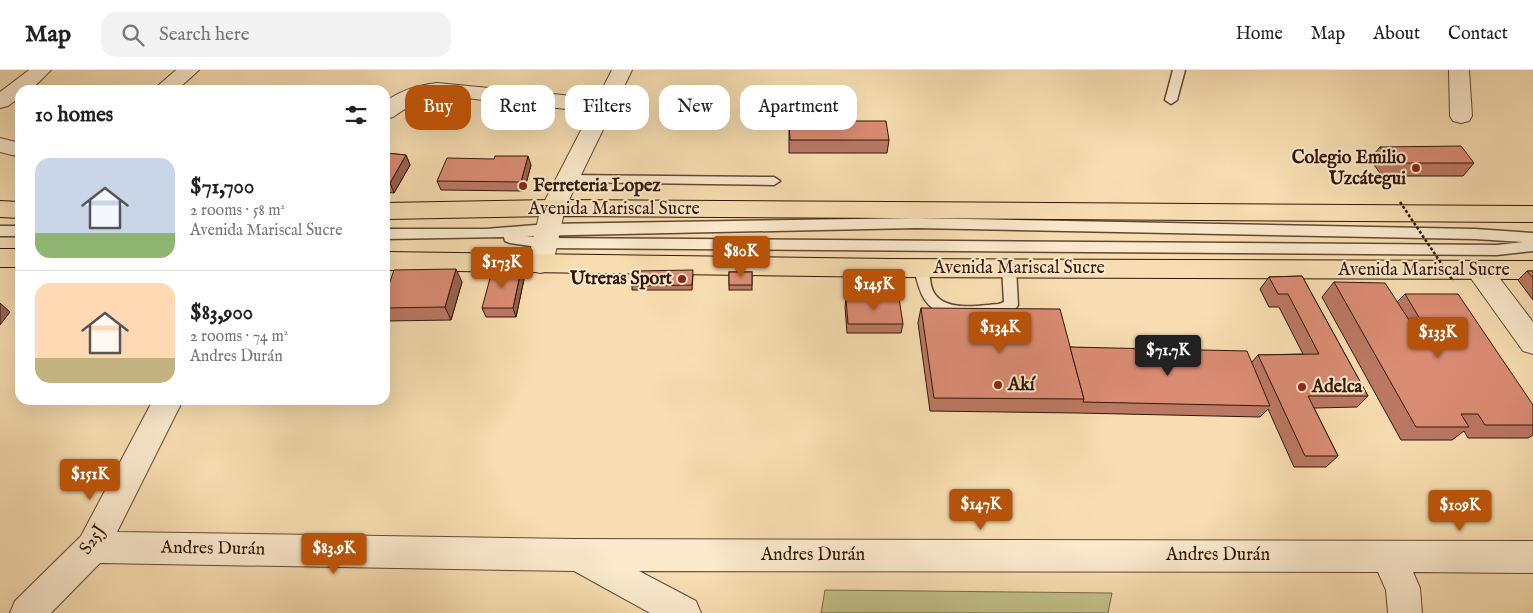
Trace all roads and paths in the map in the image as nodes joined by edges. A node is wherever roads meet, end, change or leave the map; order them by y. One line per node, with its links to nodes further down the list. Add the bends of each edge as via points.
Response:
1 (41, 70): 6 (street)
2 (189, 70): 7 (street)
3 (622, 70): 8 (street)
4 (1178, 70): 10 (lane)
5 (1459, 70): 14 (street)
6 (24, 85)
7 (170, 85)
8 (614, 85)
9 (15, 91): 11 (street)
10 (1171, 100)
11 (0, 101)
12 (565, 102): 13 (street, via 437,89 411,94)
13 (390, 108)
14 (1461, 116)
15 (592, 130): 18 (street)
16 (0, 145): 17 (street)
17 (15, 149)
18 (568, 179): 19 (lane); 26 (street)
19 (774, 181)
20 (1400, 202): 36 (path, bridge)
21 (390, 212): 26 (main road, Avenida Mariscal Sucre)
22 (14, 213): 24 (lane)
23 (1533, 214): 26 (main road, Avenida Mariscal Sucre)
24 (0, 231)
25 (390, 234): 26 (lane)
26 (546, 236): 27 (lane, via 916,223); 28 (lane, via 1488,250); 31 (main road, Avenida Mariscal Sucre); 32 (main road, Avenida Mariscal Sucre)
27 (1533, 238)
28 (1533, 246)
29 (0, 258): 30 (main road)
30 (15, 258)
31 (390, 260)
32 (920, 268): 33 (main road, Avenida Mariscal Sucre); 33 (lane, via 927,294 951,310 1001,310 1011,305)
33 (1008, 268): 34 (main road, Avenida Mariscal Sucre)
34 (1480, 270): 35 (main road, Avenida Mariscal Sucre); 37 (street)
35 (1533, 270)
36 (1453, 281)
37 (1533, 343)
38 (165, 405): 39 (street, S25J)
39 (93, 548): 40 (street, Andres Durán); 43 (street, S25J)
40 (575, 554): 41 (street, Andres Durán); 44 (street)
41 (1387, 556): 42 (street, Andres Durán); 45 (street, via 1403,588)
42 (1533, 557)
43 (27, 613)
44 (684, 613)
45 (1405, 613)

